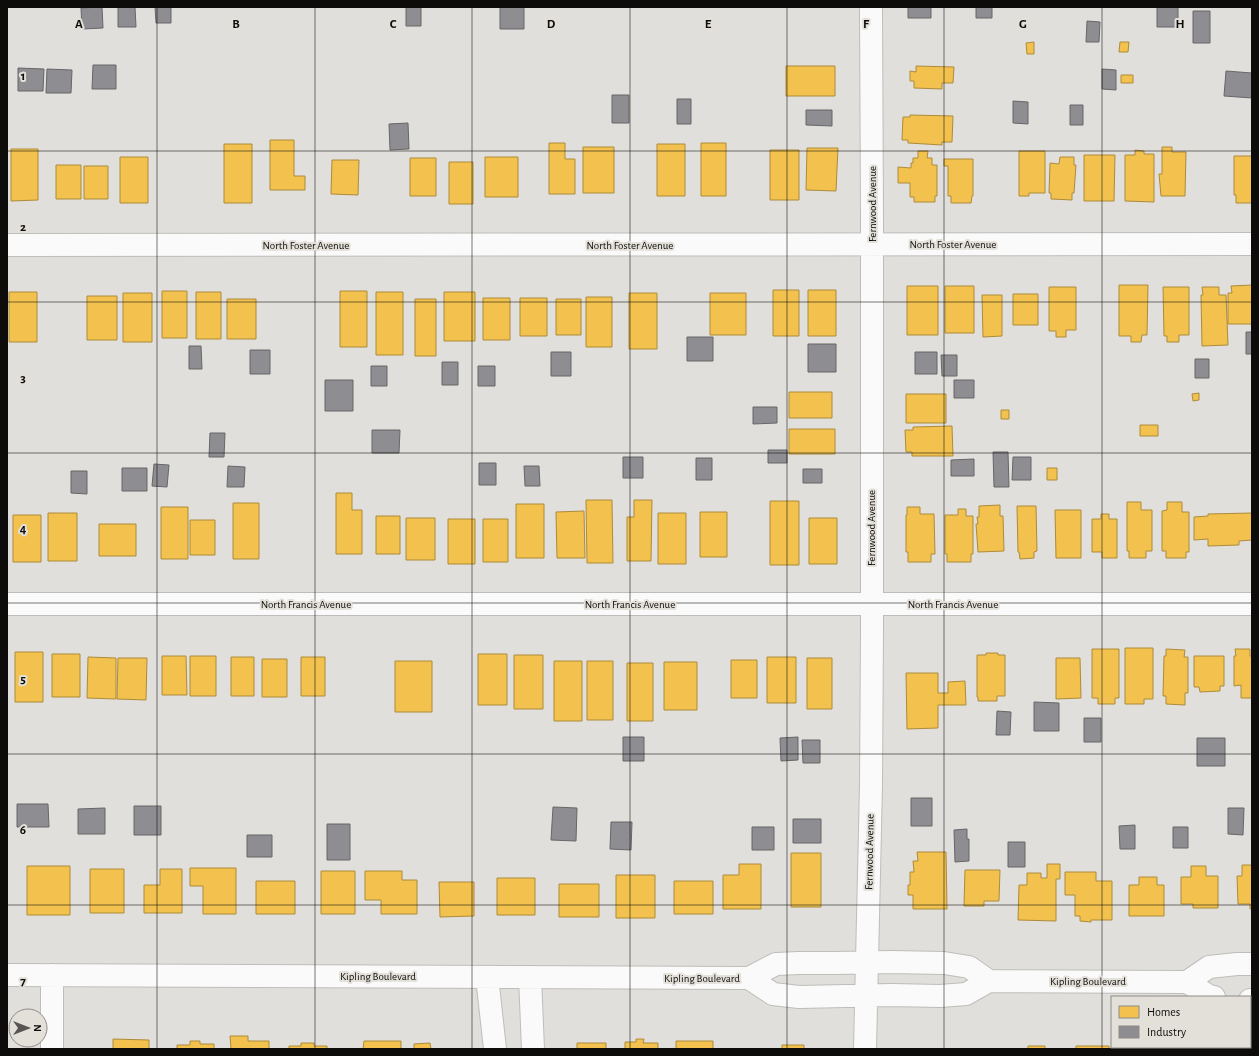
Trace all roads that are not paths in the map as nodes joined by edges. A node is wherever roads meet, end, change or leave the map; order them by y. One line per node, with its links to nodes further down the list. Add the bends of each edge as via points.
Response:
1 (871, 7): 2 (street, Fernwood Avenue)
2 (872, 244): 3 (street, North Foster Avenue); 4 (street, North Foster Avenue); 5 (street, Fernwood Avenue)
3 (1252, 244)
4 (7, 245)
5 (872, 603): 6 (street, North Francis Avenue); 7 (street, North Francis Avenue); 8 (street, Fernwood Avenue)
6 (7, 604)
7 (1252, 604)
8 (866, 962): 14 (street, Kipling Boulevard, via 776,964); 15 (street, Kipling Boulevard, via 950,964 969,967); 17 (street, Fernwood Avenue)
9 (1252, 964): 16 (street, via 1209,967)
10 (7, 975): 11 (street, Kipling Boulevard)
11 (52, 975): 12 (street, Kipling Boulevard); 19 (street)
12 (487, 977): 13 (street, Kipling Boulevard); 20 (street)
13 (530, 977): 14 (street, Kipling Boulevard); 21 (street)
14 (749, 978): 17 (street, Kipling Boulevard, via 773,994)
15 (989, 981): 16 (street, Kipling Boulevard); 17 (street, Kipling Boulevard, via 966,994)
16 (1187, 982): 18 (street)
17 (867, 996): 22 (street, Fernwood Avenue)
18 (1208, 996)
19 (52, 1049)
20 (496, 1049)
21 (533, 1049)
22 (865, 1049)

